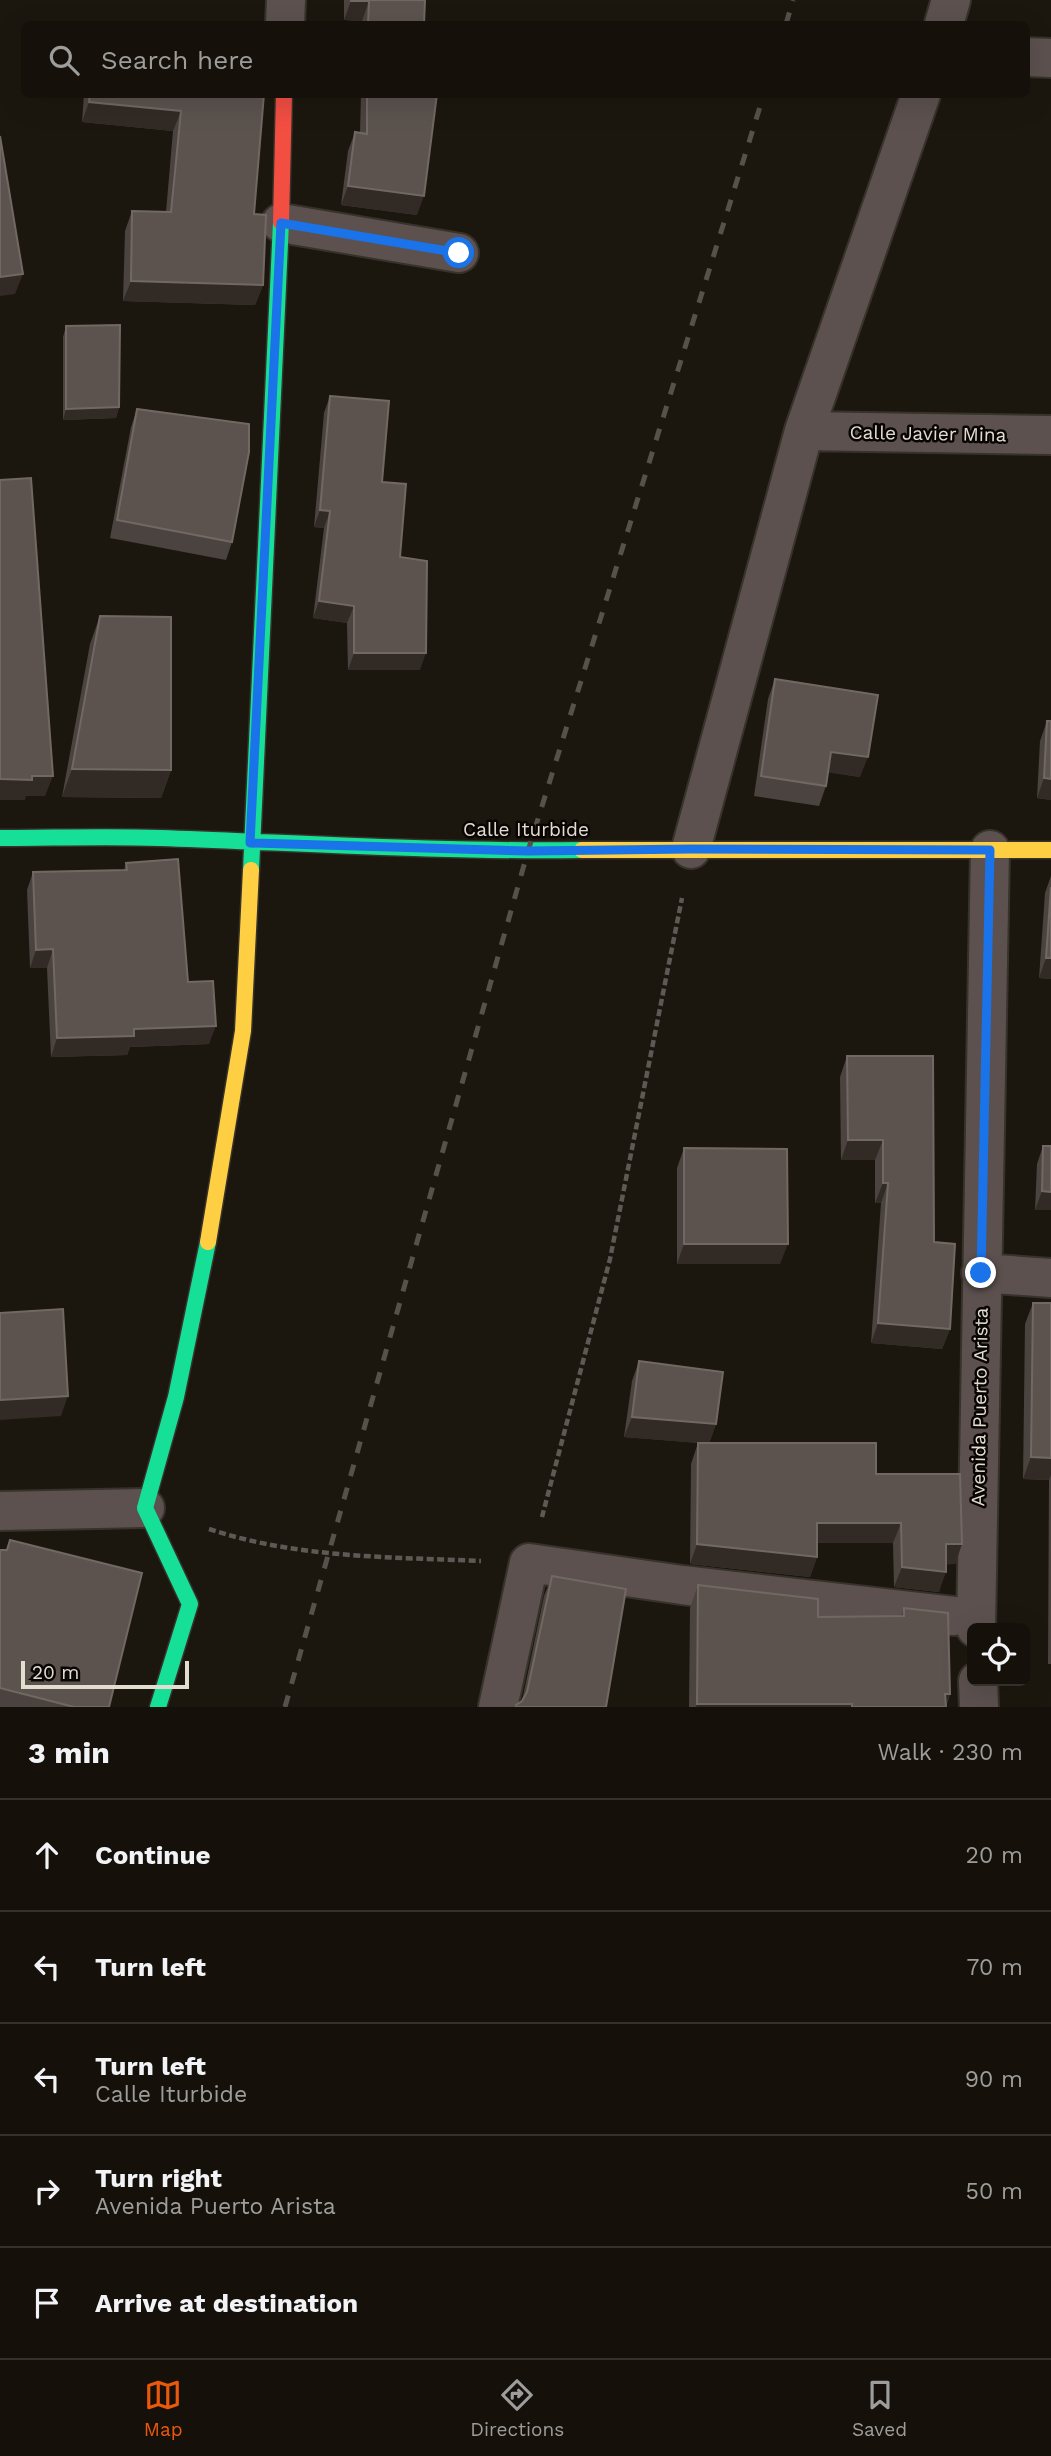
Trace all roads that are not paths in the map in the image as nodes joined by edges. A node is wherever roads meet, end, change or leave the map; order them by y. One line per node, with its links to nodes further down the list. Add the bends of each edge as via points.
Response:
1 (286, 0): 3 (street)
2 (951, 0): 4 (street)
3 (285, 21)
4 (945, 21)
5 (1030, 57): 6 (street)
6 (1051, 58)
7 (284, 98): 9 (street)
8 (920, 98): 11 (street)
9 (281, 223): 10 (street); 14 (street)
10 (459, 253)
11 (804, 430): 12 (street, Calle Javier Mina); 15 (street)
12 (1051, 435)
13 (0, 838): 14 (street, Calle Iturbide)
14 (250, 843): 15 (street, Calle Iturbide, via 528,851); 20 (street, via 243,1031 176,1397)
15 (691, 849): 16 (street, Calle Iturbide)
16 (990, 850): 17 (street, Calle Iturbide); 18 (street, Avenida Puerto Arista)
17 (1051, 850)
18 (981, 1273): 19 (street); 22 (street, Avenida Puerto Arista)
19 (1051, 1278)
20 (145, 1508): 21 (street); 24 (street, via 190,1604)
21 (0, 1511)
22 (976, 1623): 25 (street, via 529,1563)
23 (978, 1686): 26 (street)
24 (158, 1707)
25 (498, 1707)
26 (979, 1707)

